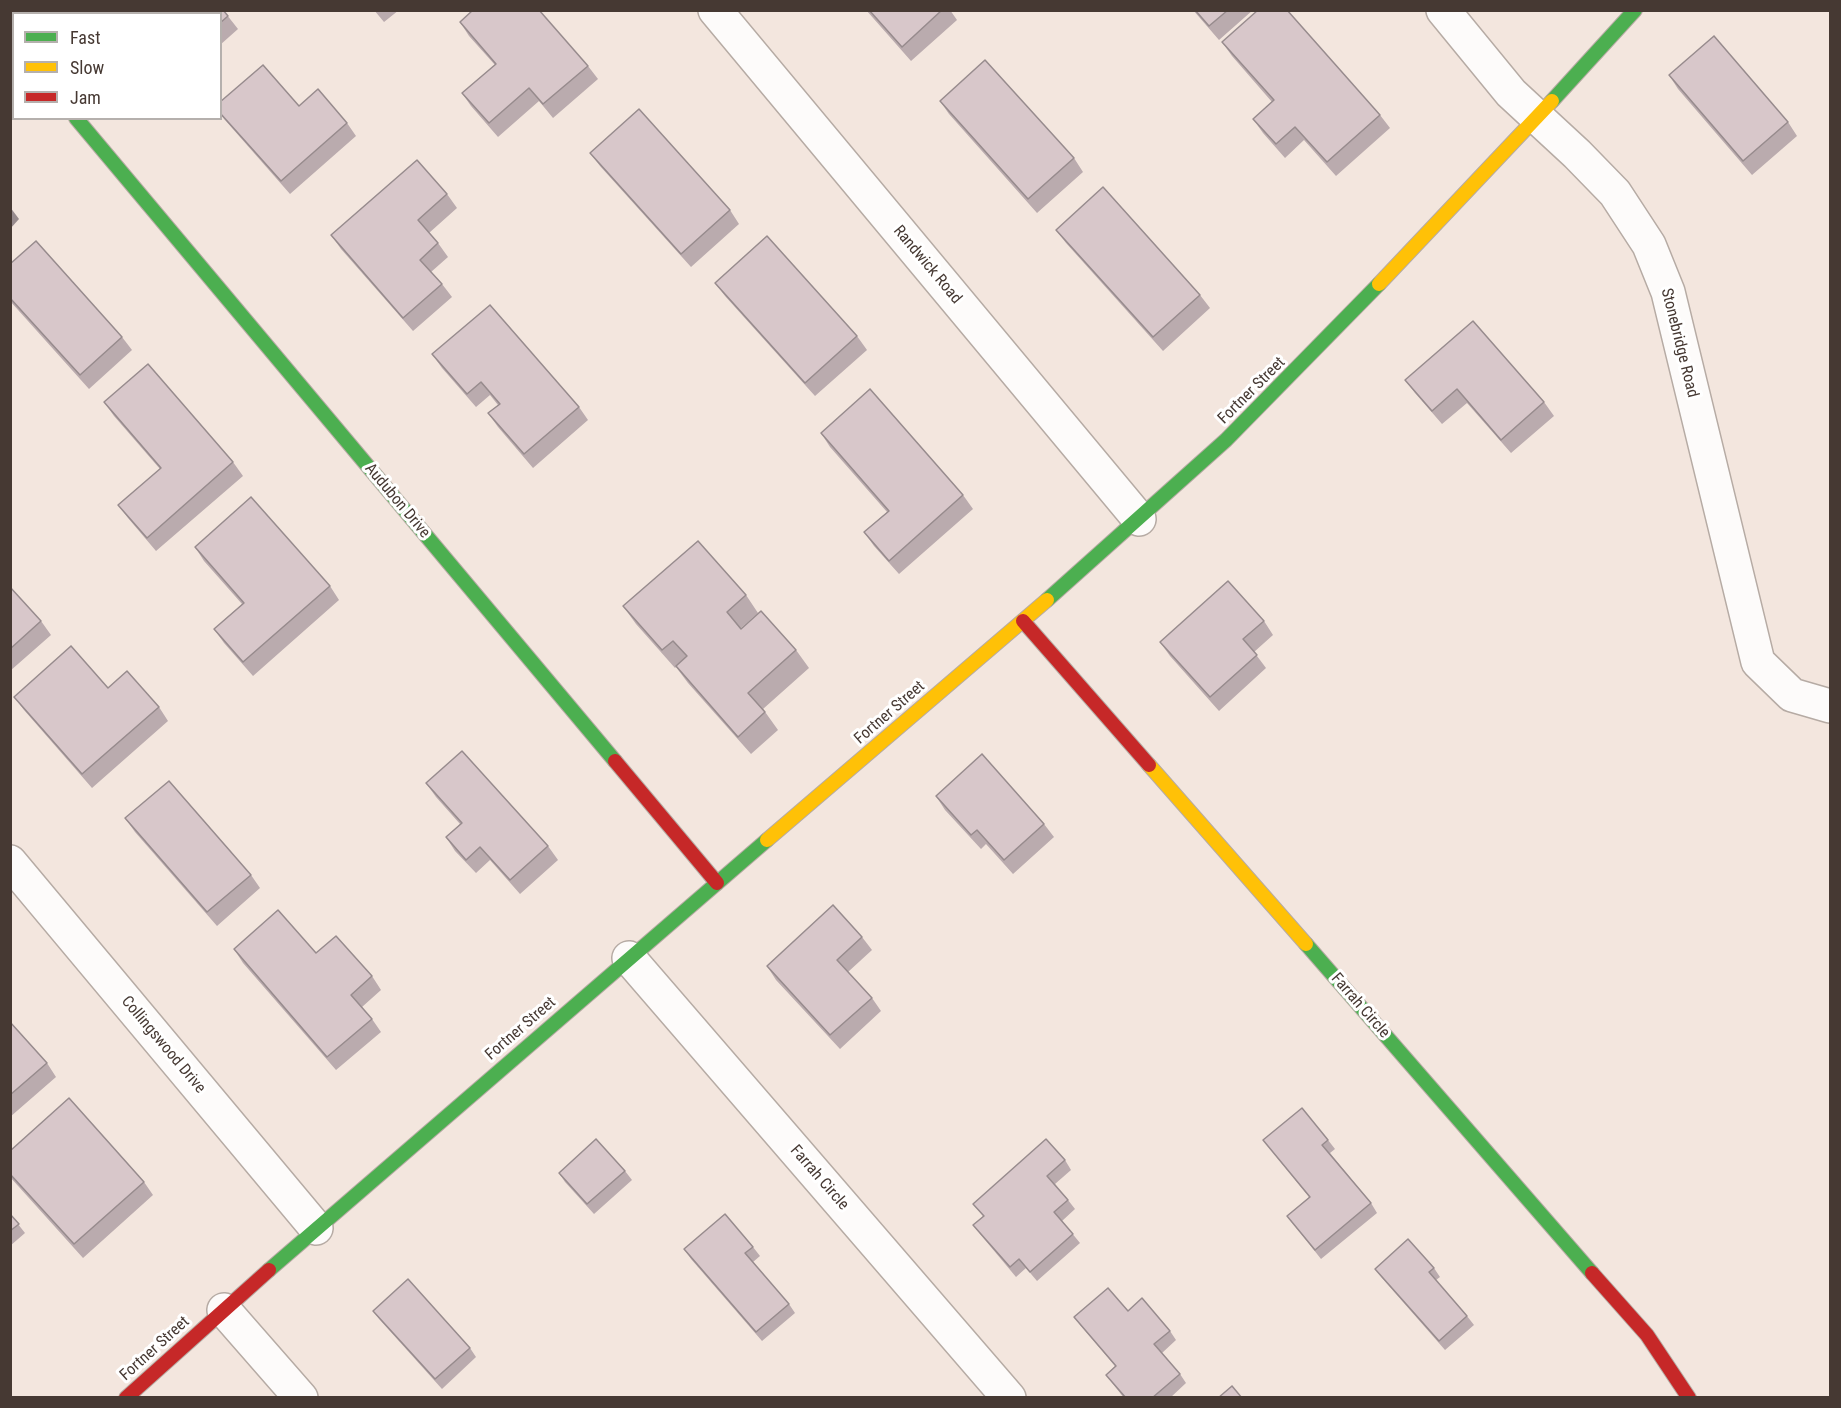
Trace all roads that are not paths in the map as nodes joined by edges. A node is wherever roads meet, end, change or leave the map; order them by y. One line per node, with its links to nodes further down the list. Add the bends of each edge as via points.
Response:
1 (715, 10): 6 (street, Randwick Road)
2 (1443, 10): 4 (street, Stonebridge Road, via 1511,93)
3 (1635, 10): 4 (street, Fortner Street)
4 (1538, 117): 6 (street, Fortner Street, via 1295,371); 8 (street, Stonebridge Road, via 1615,194 1649,245 1668,292 1758,662 1792,695)
5 (78, 120): 10 (street, Audubon Drive)
6 (1138, 519): 7 (street, Fortner Street)
7 (1023, 621): 10 (street, Fortner Street); 17 (street, Farrah Circle, via 1647,1335)
8 (1830, 705)
9 (10, 862): 12 (street, Collingswood Drive)
10 (717, 883): 11 (street, Fortner Street)
11 (629, 958): 12 (street, Fortner Street); 16 (street, Farrah Circle)
12 (316, 1228): 13 (street, Fortner Street)
13 (224, 1310): 14 (street, Fortner Street); 15 (street)
14 (126, 1398)
15 (301, 1398)
16 (1009, 1398)
17 (1689, 1398)

